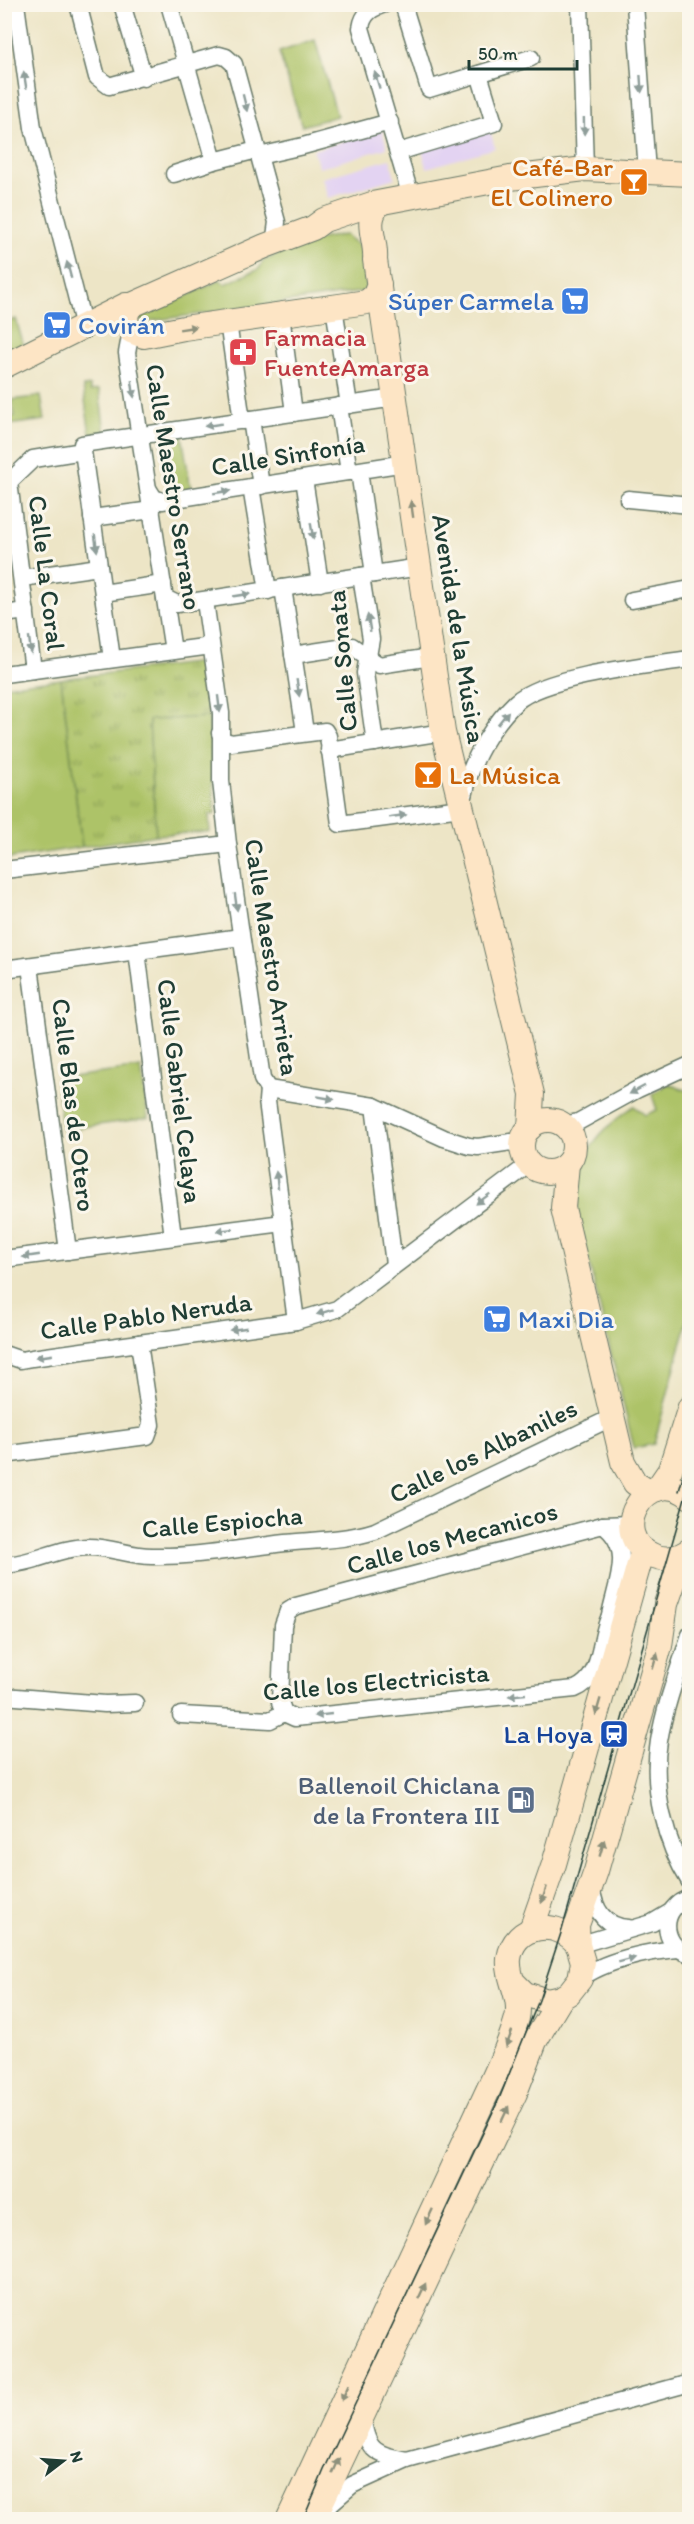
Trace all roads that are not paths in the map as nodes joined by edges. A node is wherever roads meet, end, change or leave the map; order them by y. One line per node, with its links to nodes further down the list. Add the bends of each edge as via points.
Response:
1 (22, 4): 8 (street)
2 (78, 4): 13 (street, via 103,83 109,87)
3 (122, 4): 13 (street)
4 (169, 4): 11 (street)
5 (403, 4): 12 (street, via 429,89)
6 (580, 4): 18 (street, one-way to 18)
7 (635, 4): 19 (street, one-way to 19)
8 (16, 5): 32 (street, one-way to 8, via 33,128)
9 (378, 6): 14 (street, one-way to 9, via 361,28 365,15)
10 (531, 58): 12 (street)
11 (187, 65): 13 (street); 16 (street, one-way to 16, via 219,55 234,64); 17 (street)
12 (479, 74): 15 (street, via 494,123)
13 (144, 78)
14 (390, 122): 15 (street); 16 (street, via 303,146)
15 (398, 152): 22 (street)
16 (258, 153): 17 (street); 25 (street, via 278,227 275,237)
17 (214, 161): 20 (street)
18 (585, 169): 19 (street); 22 (street, via 510,178)
19 (647, 172): 21 (street)
20 (174, 174)
21 (690, 174)
22 (411, 197): 23 (street)
23 (379, 204): 24 (street, via 324,220); 26 (street, Avenida de la Música, via 370,222)
24 (312, 228): 25 (street); 26 (street, via 350,228 366,240)
25 (264, 246): 30 (street)
26 (375, 260): 27 (street, Avenida de la Música)
27 (379, 284): 28 (street, via 367,302); 34 (street, Avenida de la Música)
28 (334, 307): 29 (street); 35 (street, Calle Sonata)
29 (281, 315): 31 (street); 36 (street)
30 (130, 321): 31 (street, one-way to 31, via 144,336); 32 (street, via 126,305); 38 (street, Calle Maestro Serrano, one-way to 38, via 127,353)
31 (228, 322): 37 (street)
32 (91, 324): 33 (street)
33 (4, 366)
34 (395, 398): 35 (street); 40 (street, Avenida de la Música)
35 (344, 405): 36 (street); 41 (street, Calle Sonata)
36 (294, 413): 37 (street)
37 (246, 420): 38 (street, one-way to 38); 44 (street)
38 (140, 436): 39 (street); 45 (street, Calle Maestro Serrano)
39 (82, 447): 43 (street, via 33,459); 49 (street)
40 (405, 463): 41 (street, Calle Sinfonía); 52 (street, Avenida de la Música, one-way to 40)
41 (354, 472): 42 (street, Calle Sinfonía); 53 (street, Calle Sonata)
42 (304, 479): 44 (street, Calle Sinfonía); 55 (street, one-way to 55)
43 (7, 483): 50 (street, Calle La Coral)
44 (256, 486): 45 (street, Calle Sinfonía, one-way to 44, via 162,501); 56 (street)
45 (149, 490): 48 (street, Calle Maestro Serrano)
46 (628, 500): 47 (street)
47 (690, 505)
48 (152, 510): 49 (street); 58 (street, Calle Maestro Serrano)
49 (92, 518): 51 (street, one-way to 51)
50 (12, 560): 54 (street, Calle La Coral)
51 (99, 567): 54 (street); 59 (street)
52 (420, 567): 53 (street); 68 (street, Avenida de la Música)
53 (368, 575): 55 (street); 67 (street, Calle Sonata, one-way to 53, via 371,639)
54 (22, 578): 62 (street, Calle La Coral)
55 (320, 583): 56 (street)
56 (276, 590): 61 (street, one-way to 56); 66 (street)
57 (690, 590): 60 (street)
58 (164, 591): 59 (street); 61 (street, via 177,604); 65 (street, Calle Maestro Serrano)
59 (103, 593): 69 (street)
60 (632, 600)
61 (205, 601): 64 (street, Calle Maestro Arrieta)
62 (26, 610): 63 (street); 71 (street, Calle La Coral, one-way to 71)
63 (4, 614)
64 (211, 646): 65 (street); 74 (street, Calle Maestro Arrieta, one-way to 74)
65 (173, 651): 69 (street)
66 (293, 655): 67 (street, via 352,646); 73 (street, one-way to 73)
67 (367, 656): 68 (street, via 379,665); 76 (street, Calle Sonata, via 365,673)
68 (431, 657): 75 (street, Avenida de la Música)
69 (112, 659): 71 (street)
70 (690, 659): 78 (street, one-way to 70, via 517,701 540,689 583,676)
71 (33, 670): 72 (street)
72 (4, 674)
73 (305, 732): 74 (street, via 231,743); 77 (street, via 325,731)
74 (219, 733): 80 (street, Calle Maestro Arrieta)
75 (445, 740): 76 (street); 78 (street, via 456,757 468,759); 79 (street, Avenida de la Música)
76 (375, 743): 77 (street)
77 (329, 750): 79 (street, one-way to 79, via 340,824)
78 (480, 754): 79 (street)
79 (461, 808): 89 (street, Avenida de la Música, via 532,1094 541,1113)
80 (228, 844): 81 (street); 82 (street, Calle Maestro Arrieta, one-way to 82)
81 (4, 870)
82 (241, 937): 83 (street); 87 (street, Calle Maestro Arrieta, via 262,1079)
83 (137, 951): 84 (street); 93 (street, Calle Gabriel Celaya)
84 (30, 966): 85 (street); 94 (street, Calle Blas de Otero)
85 (4, 969)
86 (690, 1065): 89 (street, one-way to 89)
87 (268, 1089): 88 (street, one-way to 88); 92 (street, Calle Maestro Arrieta, one-way to 87)
88 (374, 1106): 89 (street, via 444,1138 478,1148); 96 (street)
89 (539, 1142): 90 (street, via 554,1171); 90 (street, Avenida de la Música, via 572,1136 574,1143); 91 (street, Avenida de la Música); 96 (street, Calle Pablo Neruda, one-way to 96, via 520,1171)
90 (567, 1164): 91 (street, Avenida de la Música)
91 (563, 1208): 101 (street, Avenida de la Música)
92 (283, 1223): 93 (street, one-way to 93); 97 (street, Calle Maestro Arrieta)
93 (173, 1237): 94 (street)
94 (68, 1251): 95 (street, one-way to 95)
95 (4, 1259)
96 (394, 1264): 97 (street, Calle Pablo Neruda, one-way to 97, via 337,1309)
97 (296, 1321): 98 (street, Calle Pablo Neruda, one-way to 98)
98 (139, 1342): 99 (street, Calle Pablo Neruda, one-way to 99, via 21,1360); 102 (street, via 151,1428 147,1436)
99 (4, 1354)
100 (690, 1407): 104 (street, via 670,1470)
101 (613, 1417): 103 (street, Avenida de la Música); 108 (street, Calle los Albaniles)
102 (4, 1455)
103 (623, 1462): 104 (street, Avenida de la Música, via 635,1483); 106 (street, Avenida de la Música)
104 (653, 1490): 105 (street, via 671,1488); 106 (street, via 637,1503)
105 (690, 1497)
106 (632, 1517): 107 (street, Calle los Mecanicos); 109 (street, Avenida de la Música, via 633,1536)
107 (603, 1525): 113 (street, via 617,1538 622,1557); 117 (street, Calle los Mecanicos, via 305,1603 288,1611 283,1625 281,1669 280,1701)
108 (375, 1531): 111 (street, Calle Espiocha, via 229,1552 153,1556 106,1548 68,1548 24,1564)
109 (643, 1550): 110 (street, via 663,1559); 112 (street)
110 (686, 1553): 121 (street, one-way to 110, via 660,1646 666,1604)
111 (4, 1566)
112 (629, 1598): 113 (street); 125 (street, one-way to 125)
113 (609, 1616): 117 (street, Calle los Electricista, one-way to 117, via 594,1673 575,1689 295,1718)
114 (690, 1635): 119 (street, via 657,1755 658,1794)
115 (4, 1696): 116 (street)
116 (135, 1703)
117 (284, 1713): 118 (street, Calle los Electricista, via 270,1720)
118 (181, 1715)
119 (676, 1861): 120 (street); 123 (street)
120 (690, 1882)
121 (591, 1886): 124 (street, via 595,1906 603,1918); 126 (street, via 577,1925)
122 (690, 1898): 123 (street)
123 (671, 1910): 124 (street, via 652,1923); 127 (street, via 666,1921 668,1937)
124 (633, 1928): 126 (street)
125 (531, 1930): 126 (street, via 555,1928); 129 (street, via 517,1941 510,1957)
126 (578, 1945): 128 (street, via 583,1962)
127 (686, 1953): 128 (street, one-way to 127, via 602,1966 660,1951)
128 (580, 1979): 130 (street)
129 (514, 1983): 130 (street, via 532,1998); 134 (street, one-way to 134, via 517,2016 490,2086)
130 (561, 1998): 132 (street, one-way to 130, via 515,2093 535,2041)
131 (690, 2383): 133 (street)
132 (362, 2413): 133 (street, via 374,2451); 135 (street, one-way to 132)
133 (407, 2460): 135 (street, via 352,2485)
134 (288, 2520)
135 (313, 2520)

